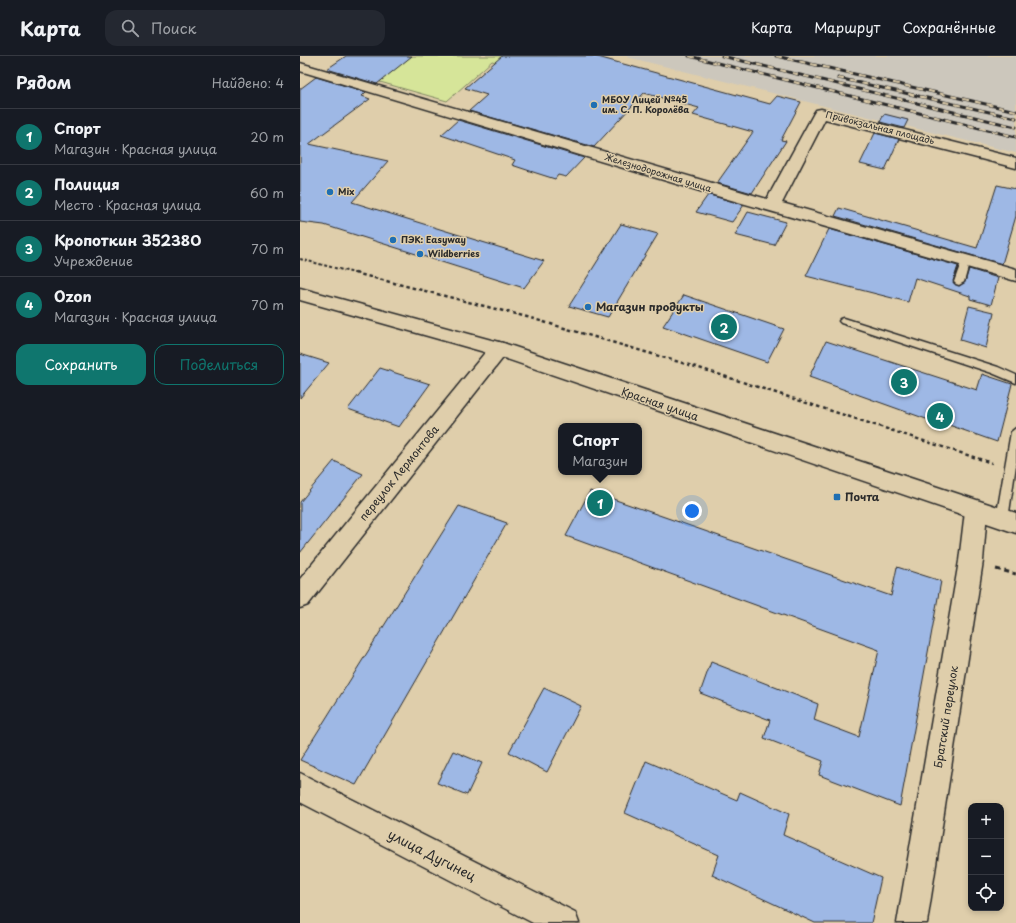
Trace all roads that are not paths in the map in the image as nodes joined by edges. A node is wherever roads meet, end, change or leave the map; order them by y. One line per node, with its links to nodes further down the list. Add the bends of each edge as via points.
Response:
1 (300, 67): 3 (street, Железнодорожная улица)
2 (1016, 163): 3 (street, Привокзальная площадь, via 822,113)
3 (772, 206): 4 (street, Железнодорожная улица)
4 (966, 260): 5 (street, Железнодорожная улица); 6 (lane)
5 (1016, 275)
6 (959, 282)
7 (300, 294): 9 (street, Красная улица)
8 (844, 321): 10 (lane)
9 (499, 348): 12 (street, Красная улица); 14 (street, переулок Лермонтова)
10 (1016, 379)
11 (1016, 432): 13 (lane, via 1010,469)
12 (976, 511): 13 (street, Красная улица); 17 (street, Братский переулок, via 971,561)
13 (1009, 521)
14 (300, 597)
15 (300, 787): 16 (street, улица Дугинец)
16 (564, 923)
17 (912, 923)

